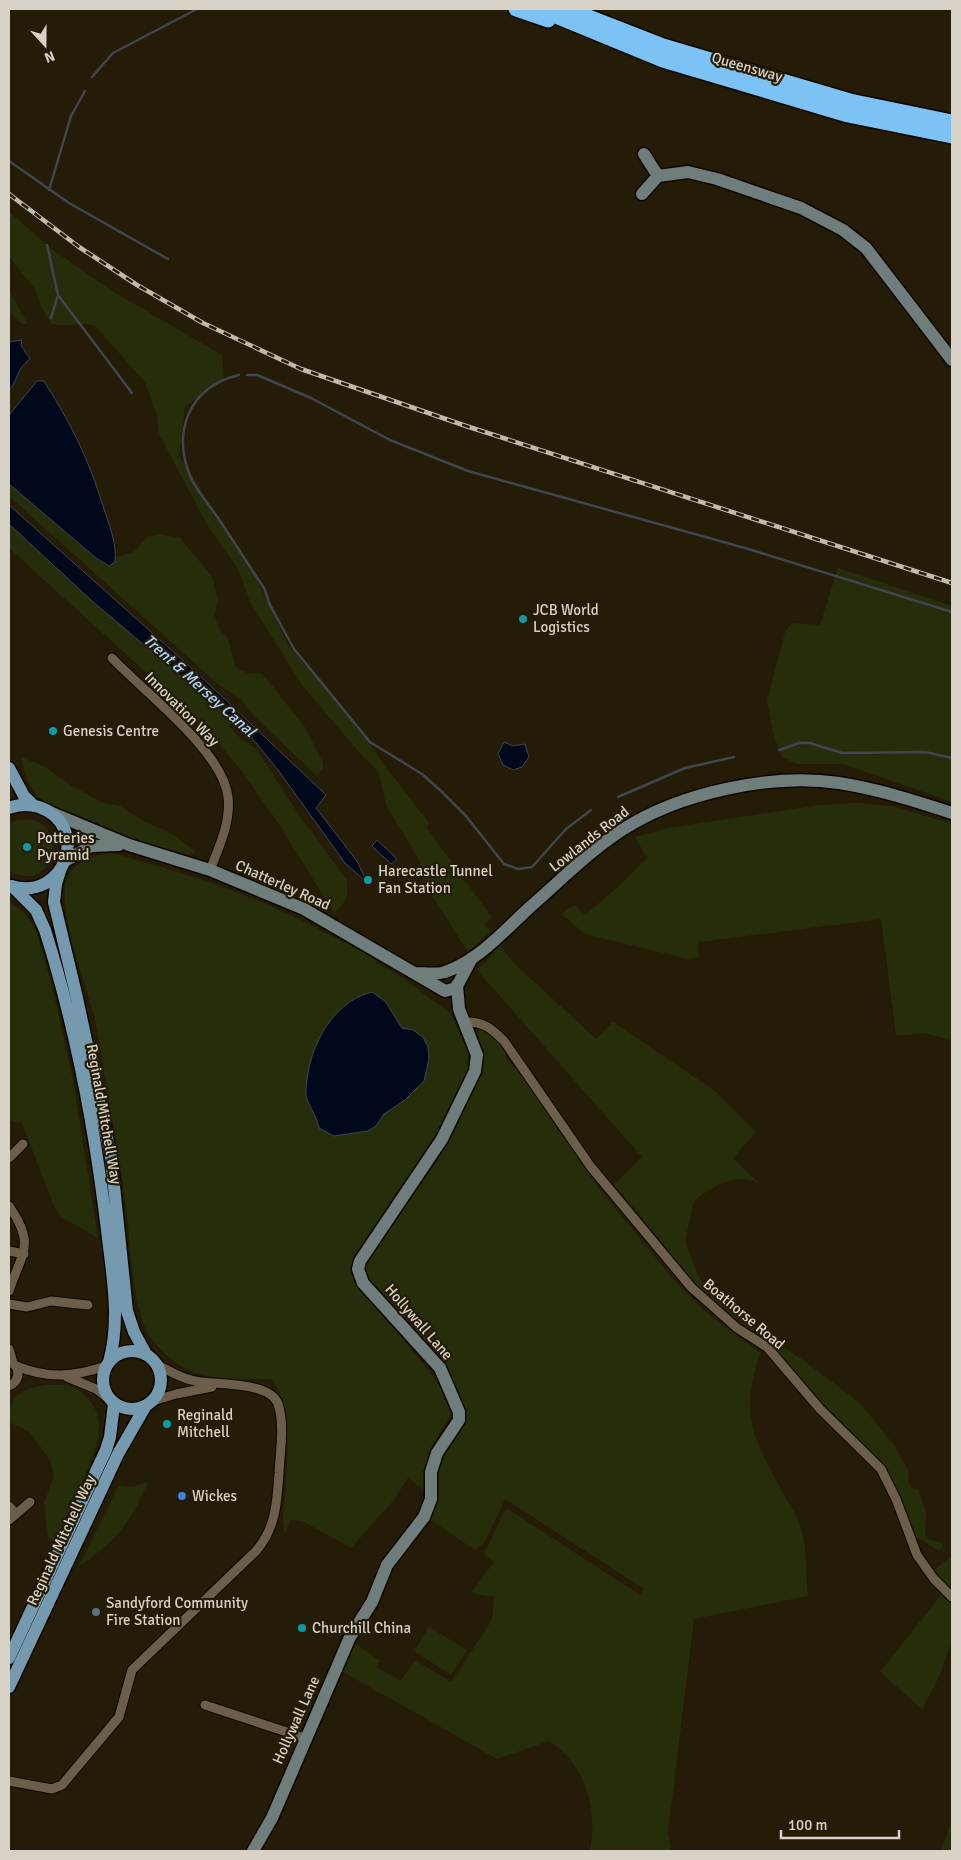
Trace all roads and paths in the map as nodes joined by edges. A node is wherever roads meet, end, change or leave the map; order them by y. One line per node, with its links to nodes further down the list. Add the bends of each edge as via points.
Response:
1 (516, 9): 4 (highway)
2 (539, 9): 4 (highway, Queensway)
3 (572, 10): 5 (highway, Queensway, via 663,46 840,98)
4 (663, 60): 6 (highway, Queensway, via 848,115)
5 (952, 122)
6 (952, 136)
7 (644, 154): 8 (street)
8 (658, 176): 9 (street); 10 (street, via 688,172 717,179 801,208 844,230 866,248)
9 (642, 194)
10 (952, 360)
11 (112, 658): 19 (street, Innovation Way, via 191,735 220,771 228,798 228,814)
12 (9, 768): 13 (main road)
13 (32, 805): 14 (main road); 15 (main road)
14 (9, 808)
15 (52, 813): 17 (street, Chatterley Road); 18 (main road, Reginald Mitchell Way, via 67,837)
16 (952, 813): 21 (street, Lowlands Road, via 881,791 838,783 780,782 699,797 663,808 621,831)
17 (129, 845): 18 (street, Chatterley Road, via 91,846); 19 (street, Chatterley Road)
18 (62, 866): 20 (main road, via 42,885 22,888); 37 (main road, Reginald Mitchell Way, via 54,893 56,913 78,998 110,1157 127,1311)
19 (210, 870): 23 (street, Chatterley Road, via 304,910)
20 (10, 885): 39 (main road, Reginald Mitchell Way, via 36,910 43,924 82,1072 98,1160 115,1308 116,1335)
21 (472, 958): 22 (street, Lowlands Road); 24 (street, Lowlands Road)
22 (445, 972): 23 (street, Chatterley Road); 24 (street, via 456,975); 25 (street, via 438,980)
23 (415, 973): 25 (street, Chatterley Road)
24 (458, 983): 25 (street, via 452,991); 26 (street, Hollywall Lane)
25 (441, 988): 26 (street, Hollywall Lane)
26 (459, 1009): 27 (street, Hollywall Lane)
27 (464, 1022): 51 (street, Boathorse Road, via 480,1022 492,1028 591,1167 684,1280 737,1328 766,1347 820,1408 881,1469 917,1555); 55 (street, Hollywall Lane, via 477,1055 476,1071 442,1139 360,1261 358,1269 363,1283 440,1368 459,1412 459,1420 437,1453 431,1472 431,1499 424,1517 387,1565 372,1602 350,1637)
28 (21, 1150): 29 (street)
29 (9, 1158)
30 (9, 1206): 32 (street, via 21,1223)
31 (9, 1251): 32 (street)
32 (24, 1254): 33 (street)
33 (9, 1291)
34 (9, 1304): 35 (street, via 28,1307 51,1301)
35 (88, 1305)
36 (9, 1349): 38 (street)
37 (146, 1354): 39 (main road, via 124,1352); 40 (main road)
38 (13, 1364): 41 (street); 43 (street)
39 (107, 1364): 42 (street); 46 (main road, via 103,1385)
40 (156, 1364): 44 (street, via 178,1376); 47 (main road, via 161,1384)
41 (46, 1375): 42 (street); 43 (street)
42 (66, 1376): 46 (street, via 96,1389)
43 (14, 1382): 45 (street)
44 (222, 1385): 47 (street); 56 (street, via 260,1388 274,1396 278,1403 281,1426 278,1485 271,1528 256,1551 132,1670 119,1718 62,1785 52,1789)
45 (9, 1391)
46 (111, 1401): 47 (main road, via 128,1410); 52 (main road, Reginald Mitchell Way, via 110,1437 106,1450)
47 (149, 1404): 53 (main road, Reginald Mitchell Way, via 118,1454)
48 (30, 1502): 50 (street)
49 (9, 1506): 50 (street)
50 (12, 1517)
51 (952, 1597)
52 (9, 1658)
53 (9, 1687)
54 (205, 1705): 55 (street)
55 (305, 1738): 57 (street, Hollywall Lane, via 272,1818)
56 (9, 1781)
57 (253, 1851)

